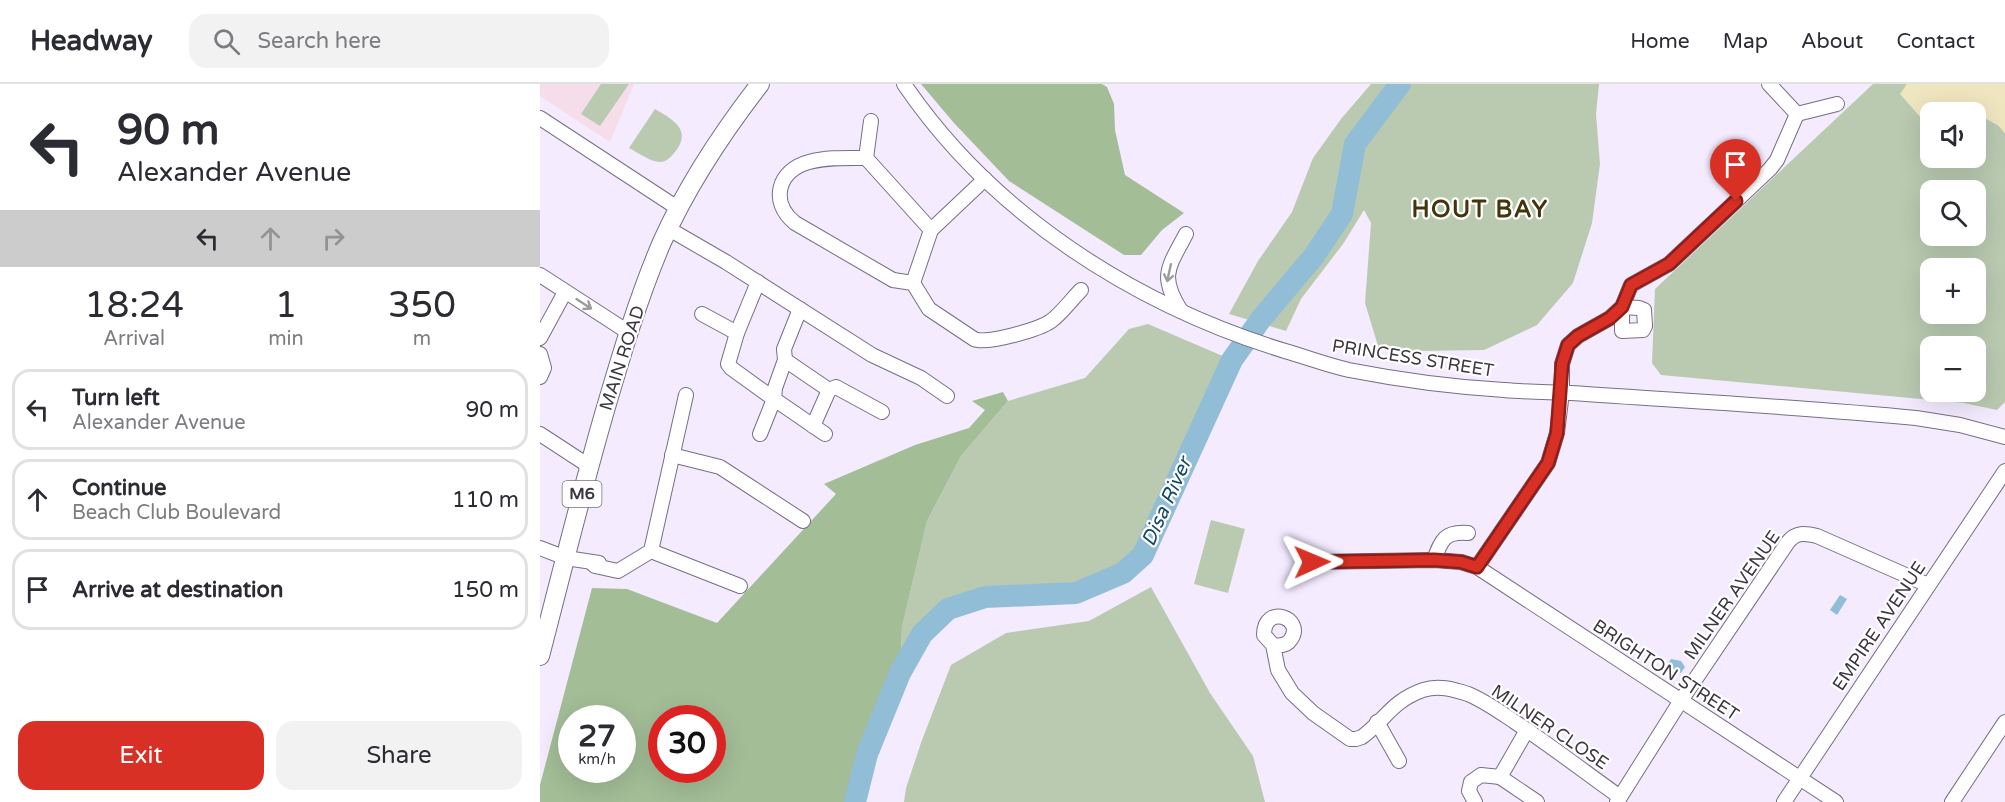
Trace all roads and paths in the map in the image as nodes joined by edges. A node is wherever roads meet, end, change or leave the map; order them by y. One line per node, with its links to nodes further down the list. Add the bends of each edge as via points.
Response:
1 (760, 84): 10 (main road, MAIN ROAD / M6, via 724,134)
2 (1769, 84): 5 (street)
3 (904, 85): 9 (street, PRINCESS STREET)
4 (1837, 104): 5 (street)
5 (1797, 114): 19 (street, via 1770,169 1669,264 1631,285)
6 (540, 118): 10 (street)
7 (871, 121): 8 (street)
8 (866, 158): 12 (street); 16 (street, via 819,159 802,164 780,187 779,200 795,223 893,280)
9 (984, 179): 12 (street); 21 (street, PRINCESS STREET, via 1054,238)
10 (679, 209): 11 (main road, MAIN ROAD / M6)
11 (669, 229): 15 (street); 24 (main road, MAIN ROAD / M6)
12 (932, 230): 16 (street)
13 (1186, 234): 21 (street, one-way to 21, via 1167,277)
14 (540, 275): 18 (street)
15 (758, 282): 20 (street); 26 (street)
16 (913, 283): 17 (street, via 932,312 982,342 1050,322)
17 (1081, 290)
18 (565, 292): 24 (street, one-way to 24); 27 (street)
19 (1622, 307): 23 (street); 23 (street, via 1645,312 1643,330); 25 (street)
20 (800, 309): 29 (street, via 784,349); 34 (street)
21 (1181, 312): 32 (street, PRINCESS STREET, via 1223,330 1347,369 1502,390)
22 (702, 314): 26 (street)
23 (1622, 331): 25 (street)
24 (628, 332): 43 (main road, MAIN ROAD / M6)
25 (1589, 332): 32 (street, via 1568,345 1562,364)
26 (737, 333): 35 (street, via 729,367)
27 (540, 338)
28 (540, 354): 30 (street, via 544,368)
29 (785, 360): 31 (street); 35 (street)
30 (540, 377)
31 (835, 385): 36 (street); 37 (street)
32 (1562, 392): 41 (street, PRINCESS STREET, via 1916,418 1960,424); 52 (street, via 1557,433 1548,463)
33 (686, 395): 42 (street)
34 (947, 396)
35 (774, 399): 37 (street); 38 (street)
36 (882, 412)
37 (813, 426): 39 (street)
38 (760, 434)
39 (825, 434)
40 (540, 435): 43 (street)
41 (2005, 437)
42 (672, 455): 45 (street, via 720,467); 48 (street)
43 (589, 466): 49 (main road, MAIN ROAD / M6)
44 (2005, 471): 53 (street, EMPIRE AVENUE)
45 (803, 521)
46 (1468, 533): 50 (street, via 1456,532 1445,538)
47 (540, 548): 49 (street)
48 (651, 551): 49 (street, via 622,570); 54 (street)
49 (566, 558): 56 (main road, MAIN ROAD / M6)
50 (1434, 560): 51 (street); 52 (street)
51 (1312, 562)
52 (1477, 567): 57 (street, BRIGHTON STREET)
53 (1928, 585): 57 (street, MILNER AVENUE, via 1823,538 1801,533 1794,536); 63 (street, EMPIRE AVENUE)
54 (740, 586)
55 (1273, 645): 58 (street, MILNER CLOSE, via 1275,664 1283,681 1313,713 1356,739)
56 (540, 656)
57 (1680, 702): 63 (street, BRIGHTON STREET); 64 (street, MILNER AVENUE)
58 (1377, 722): 60 (street, MILNER CLOSE, via 1413,694 1441,687 1470,695); 61 (street)
59 (2005, 722): 69 (street)
60 (1527, 730): 62 (street); 64 (street, MILNER CLOSE)
61 (1399, 761)
62 (1500, 777): 65 (street, via 1481,775 1472,781 1469,790); 66 (street)
63 (1799, 779): 67 (street, EMPIRE AVENUE); 68 (street, BRIGHTON STREET)
64 (1618, 800)
65 (1475, 802)
66 (1537, 802)
67 (1784, 802)
68 (1836, 802)
69 (1952, 802)

